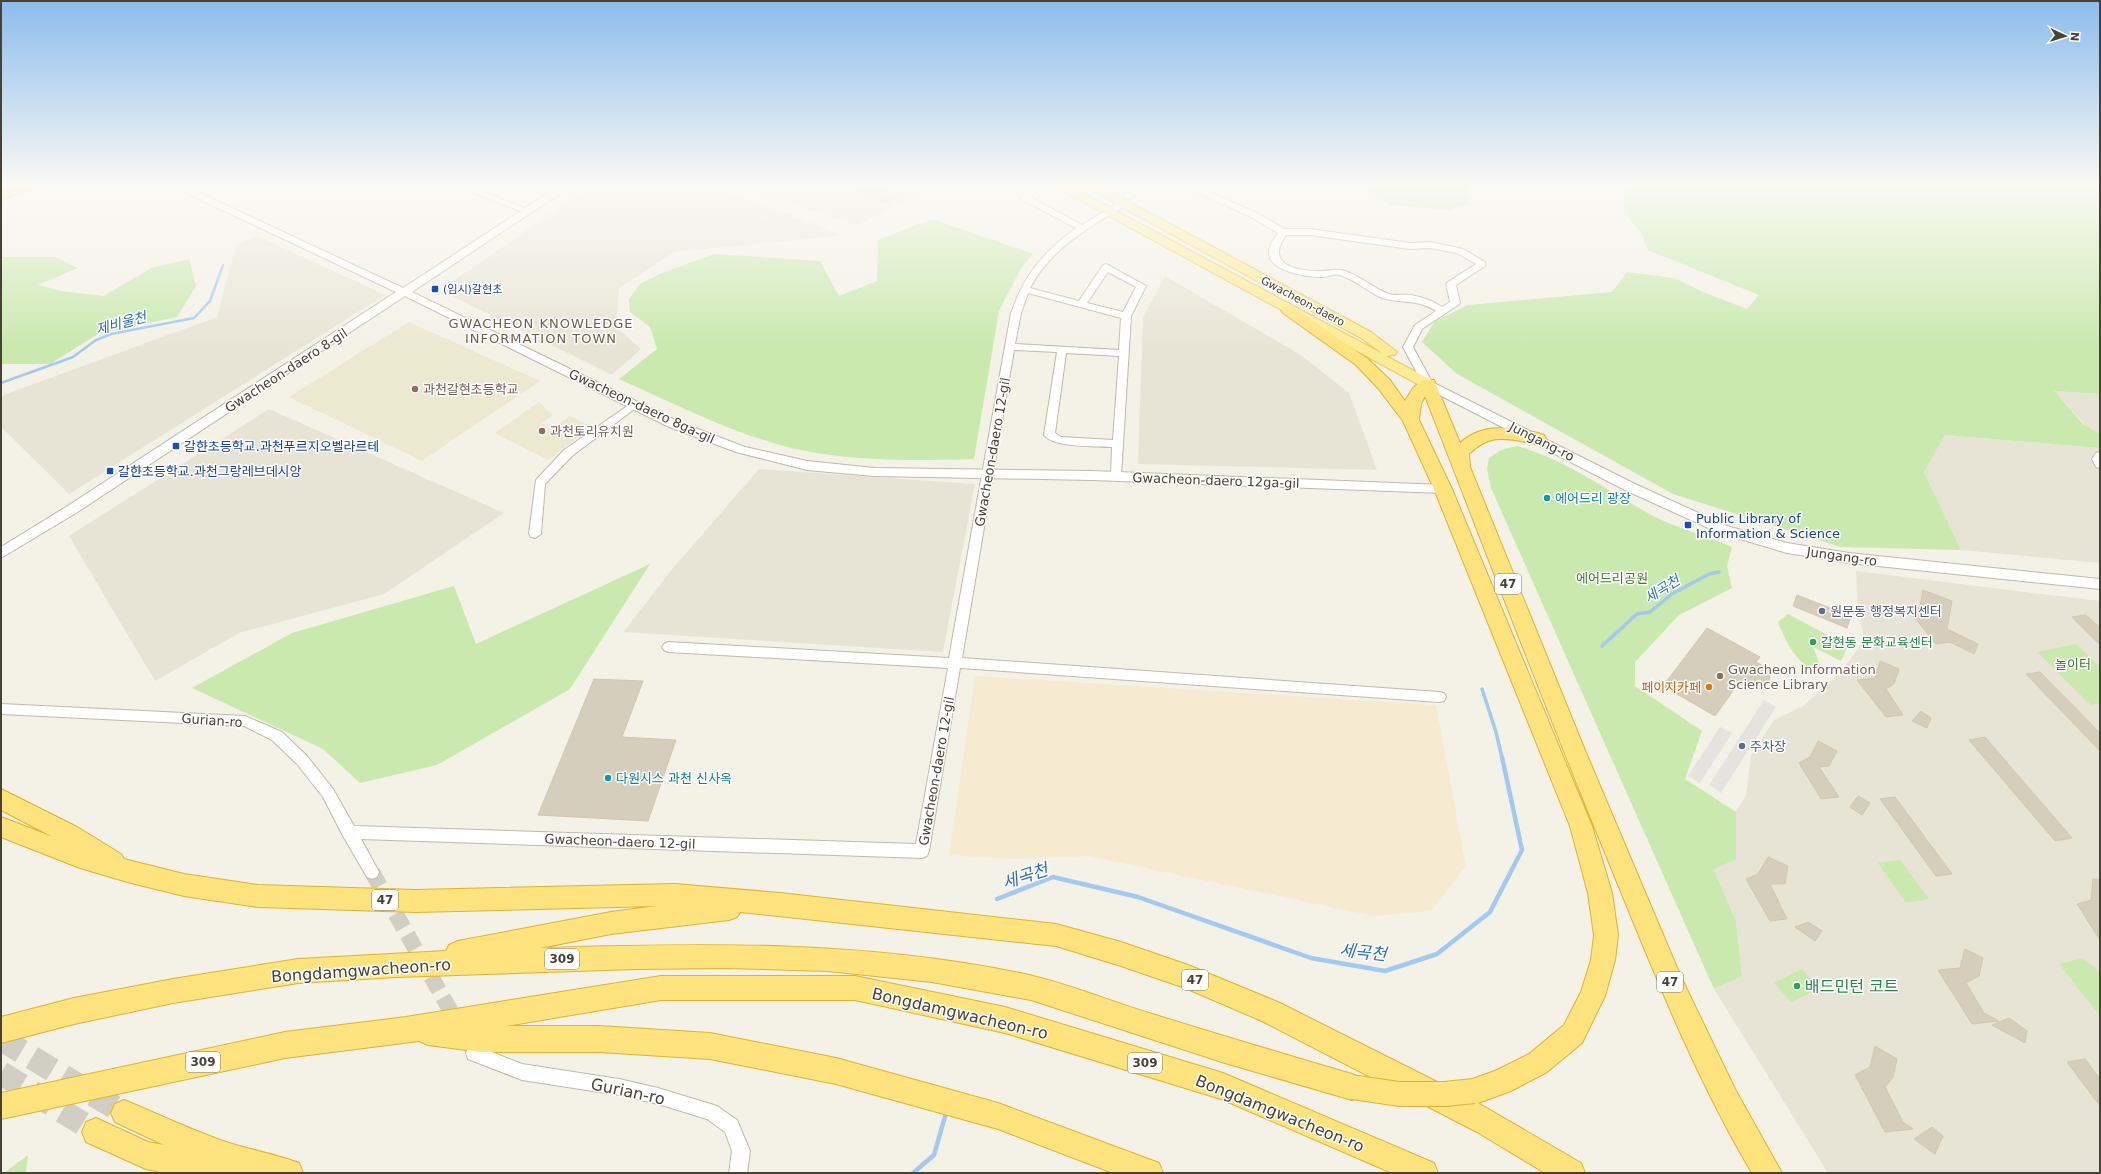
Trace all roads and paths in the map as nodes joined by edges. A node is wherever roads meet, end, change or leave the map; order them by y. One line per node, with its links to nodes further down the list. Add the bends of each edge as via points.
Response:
1 (294, 239): 9 (street, Gwacheon-daero 8ga-gil)
2 (486, 239): 9 (street, Gwacheon-daero 8-gil)
3 (1068, 239): 8 (street, Gwacheon-daero 12-gil, via 1042,264)
4 (1156, 239): 11 (main road, Gwacheon-daero)
5 (1194, 239): 14 (main road, Gwacheon-daero / 47)
6 (1277, 239): 12 (street, via 1272,251 1276,262 1288,268 1323,274 1338,272 1396,299 1426,301)
7 (1358, 239): 12 (street, via 1410,246 1430,245 1460,251 1482,264 1451,284 1455,303)
8 (1024, 289): 10 (street); 16 (street, Gwacheon-daero 12-gil, via 1016,313)
9 (406, 292): 20 (street, Gwacheon-daero 8ga-gil); 31 (street, Gwacheon-daero 8-gil)
10 (1082, 304): 13 (street); 13 (street, via 1106,267 1141,286)
11 (1288, 310): 15 (main road, Gwacheon-daero); 21 (highway, via 1362,362 1384,384)
12 (1442, 311): 19 (street, via 1418,327 1408,347)
13 (1126, 316): 18 (street)
14 (1366, 334): 15 (main road, via 1362,340); 19 (main road, Gwacheon-daero / 47)
15 (1347, 339): 19 (main road, Gwacheon-daero)
16 (1011, 347): 17 (street); 27 (street, Gwacheon-daero 12-gil)
17 (1062, 350): 18 (street); 23 (street, via 1049,435 1059,440)
18 (1123, 353): 23 (street)
19 (1428, 384): 21 (highway, via 1417,392 1412,405); 22 (street, Jungang-ro); 26 (highway, 47)
20 (633, 405): 27 (street, Gwacheon-daero 8ga-gil, via 701,436 776,459 879,471); 30 (street, via 568,453 540,483)
21 (1411, 420): 29 (highway)
22 (1538, 439): 26 (highway, via 1491,432 1472,441 1460,453); 32 (street, Jungang-ro, via 1630,487 1722,529 1787,548 1849,558)
23 (1118, 444): 28 (street)
24 (2100, 456): 25 (street, via 2097,459)
25 (2100, 464)
26 (1461, 467): 56 (highway, 47, via 1587,784 1689,1027 1748,1141)
27 (988, 473): 28 (street, Gwacheon-daero 12ga-gil); 34 (street, Gwacheon-daero 12-gil)
28 (1116, 476): 29 (street, Gwacheon-daero 12ga-gil)
29 (1443, 489): 43 (highway, Bongdamgwacheon-ro / 309, bridge, via 1581,826 1600,893 1606,935 1603,960 1592,996 1573,1034 1538,1063 1502,1082 1474,1091 1445,1094 1399,1094 1352,1087 1225,1050 1031,988 924,969 828,959 726,956)
30 (535, 534)
31 (1, 553)
32 (2100, 584)
33 (668, 647): 34 (street)
34 (956, 663): 35 (street); 39 (street, Gwacheon-daero 12-gil, via 922,851)
35 (1439, 698)
36 (1, 709): 39 (street, Gurian-ro, via 245,721 277,736 302,760 328,793)
37 (1, 799): 40 (highway, via 69,834)
38 (1, 827): 40 (highway, 47, via 80,858)
39 (348, 832): 41 (street, Gurian-ro)
40 (131, 872): 42 (highway, 47, via 222,891 303,898 416,901 675,895)
41 (372, 872)
42 (780, 904): 43 (highway, via 611,923); 55 (highway, 47, via 1056,935 1121,954 1188,977 1271,1012 1480,1118)
43 (397, 965): 44 (highway, Bongdamgwacheon-ro / 309, via 298,972 181,990 74,1011)
44 (1, 1030)
45 (406, 1030): 47 (highway, 309, via 285,1045); 53 (highway, via 482,1039 599,1039 710,1046 836,1071 998,1116); 54 (highway, Bongdamgwacheon-ro / 309, via 661,988 855,988 1005,1020 1223,1086)
46 (474, 1053): 52 (street, Gurian-ro, via 522,1072 619,1087 711,1112 731,1126 741,1151)
47 (1, 1106)
48 (124, 1113): 51 (highway, via 192,1144 262,1168)
49 (96, 1132): 50 (highway, via 146,1155 190,1165)
50 (274, 1173)
51 (289, 1173)
52 (738, 1173)
53 (1149, 1173)
54 (1424, 1173)
55 (1572, 1173)
56 (1768, 1173)

